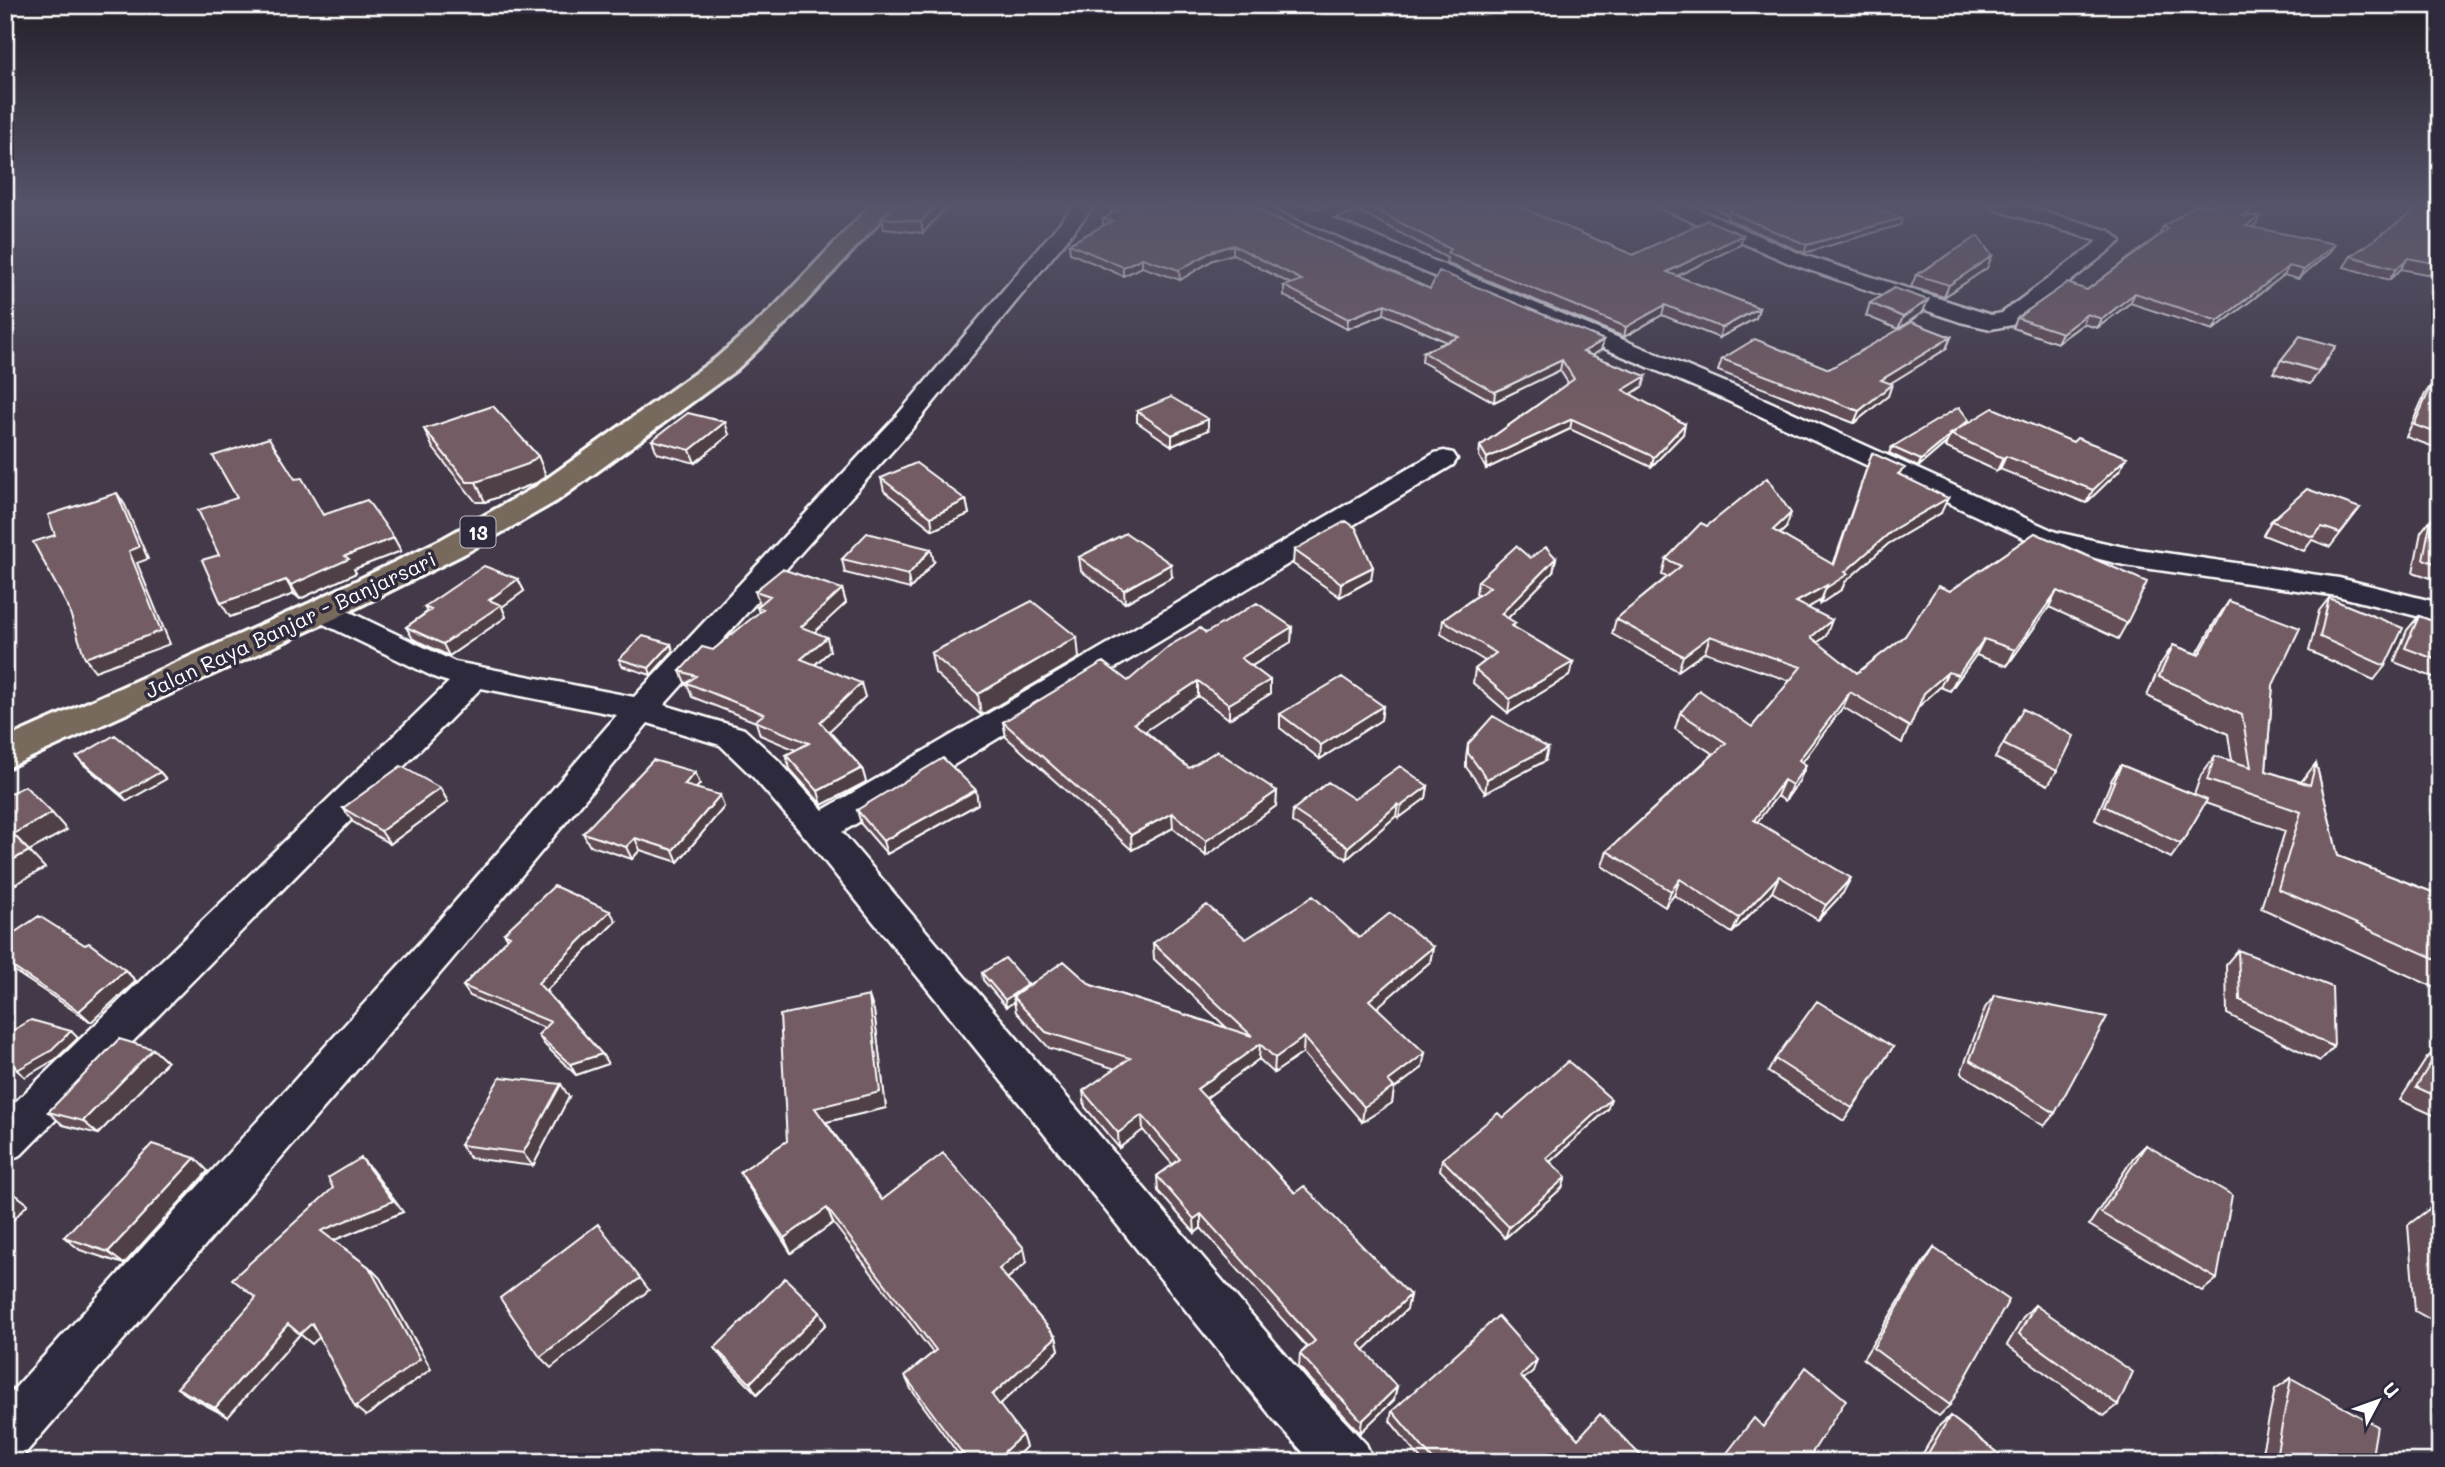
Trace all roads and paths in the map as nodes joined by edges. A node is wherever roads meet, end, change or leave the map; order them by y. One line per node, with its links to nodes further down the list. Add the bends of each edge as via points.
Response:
1 (819, 273): 7 (highway, Jalan Raya Banjar - Banjarsari / 13, via 715,373 546,494)
2 (1029, 273): 10 (street, via 902,425)
3 (1446, 273): 8 (street, via 1737,396 2048,538 2124,556 2339,587)
4 (1839, 273): 5 (street, via 1968,317 2000,322)
5 (2068, 273)
6 (1444, 459): 12 (street)
7 (323, 611): 9 (street, via 447,671); 11 (highway, Jalan Raya Banjar - Banjarsari / 13)
8 (2440, 613)
9 (472, 678): 10 (street); 13 (street)
10 (641, 709): 12 (street, via 732,737); 14 (street, via 435,952)
11 (5, 755)
12 (819, 829): 15 (street, via 1293,1403)
13 (5, 1141)
14 (5, 1438)
15 (1348, 1462)

